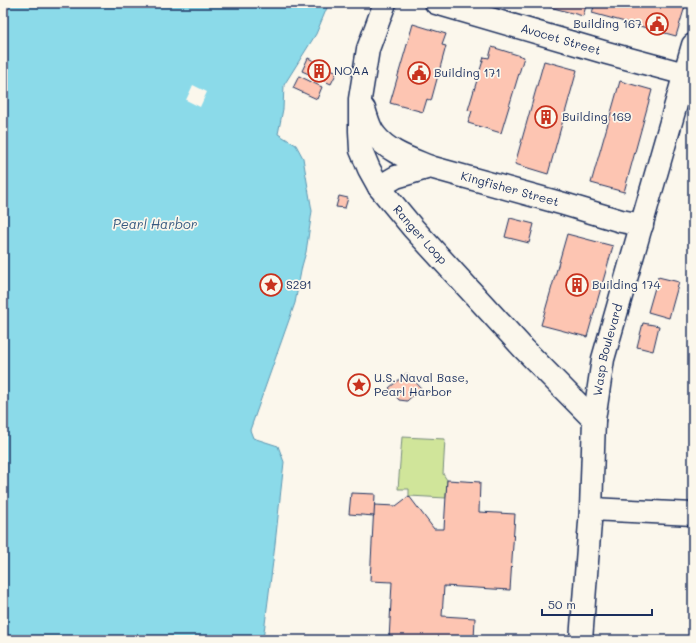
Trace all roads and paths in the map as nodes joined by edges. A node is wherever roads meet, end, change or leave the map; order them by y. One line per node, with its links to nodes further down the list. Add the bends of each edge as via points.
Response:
1 (385, 3): 5 (street, Ranger Loop, via 368,49)
2 (436, 3): 4 (street, Avocet Street)
3 (693, 45): 4 (street, Wasp Boulevard)
4 (685, 74): 8 (street, Wasp Boulevard)
5 (360, 98): 6 (street, Kingfisher Street, via 374,135 388,148); 7 (street, Ranger Loop, via 361,150)
6 (430, 167): 7 (street, via 396,177); 8 (street, Kingfisher Street)
7 (379, 187): 9 (street, Ranger Loop, via 468,289)
8 (642, 225): 9 (street, Wasp Boulevard, via 603,359)
9 (594, 420): 10 (street, Wasp Boulevard)
10 (590, 509): 11 (street); 12 (street, Wasp Boulevard)
11 (693, 514)
12 (581, 640)

